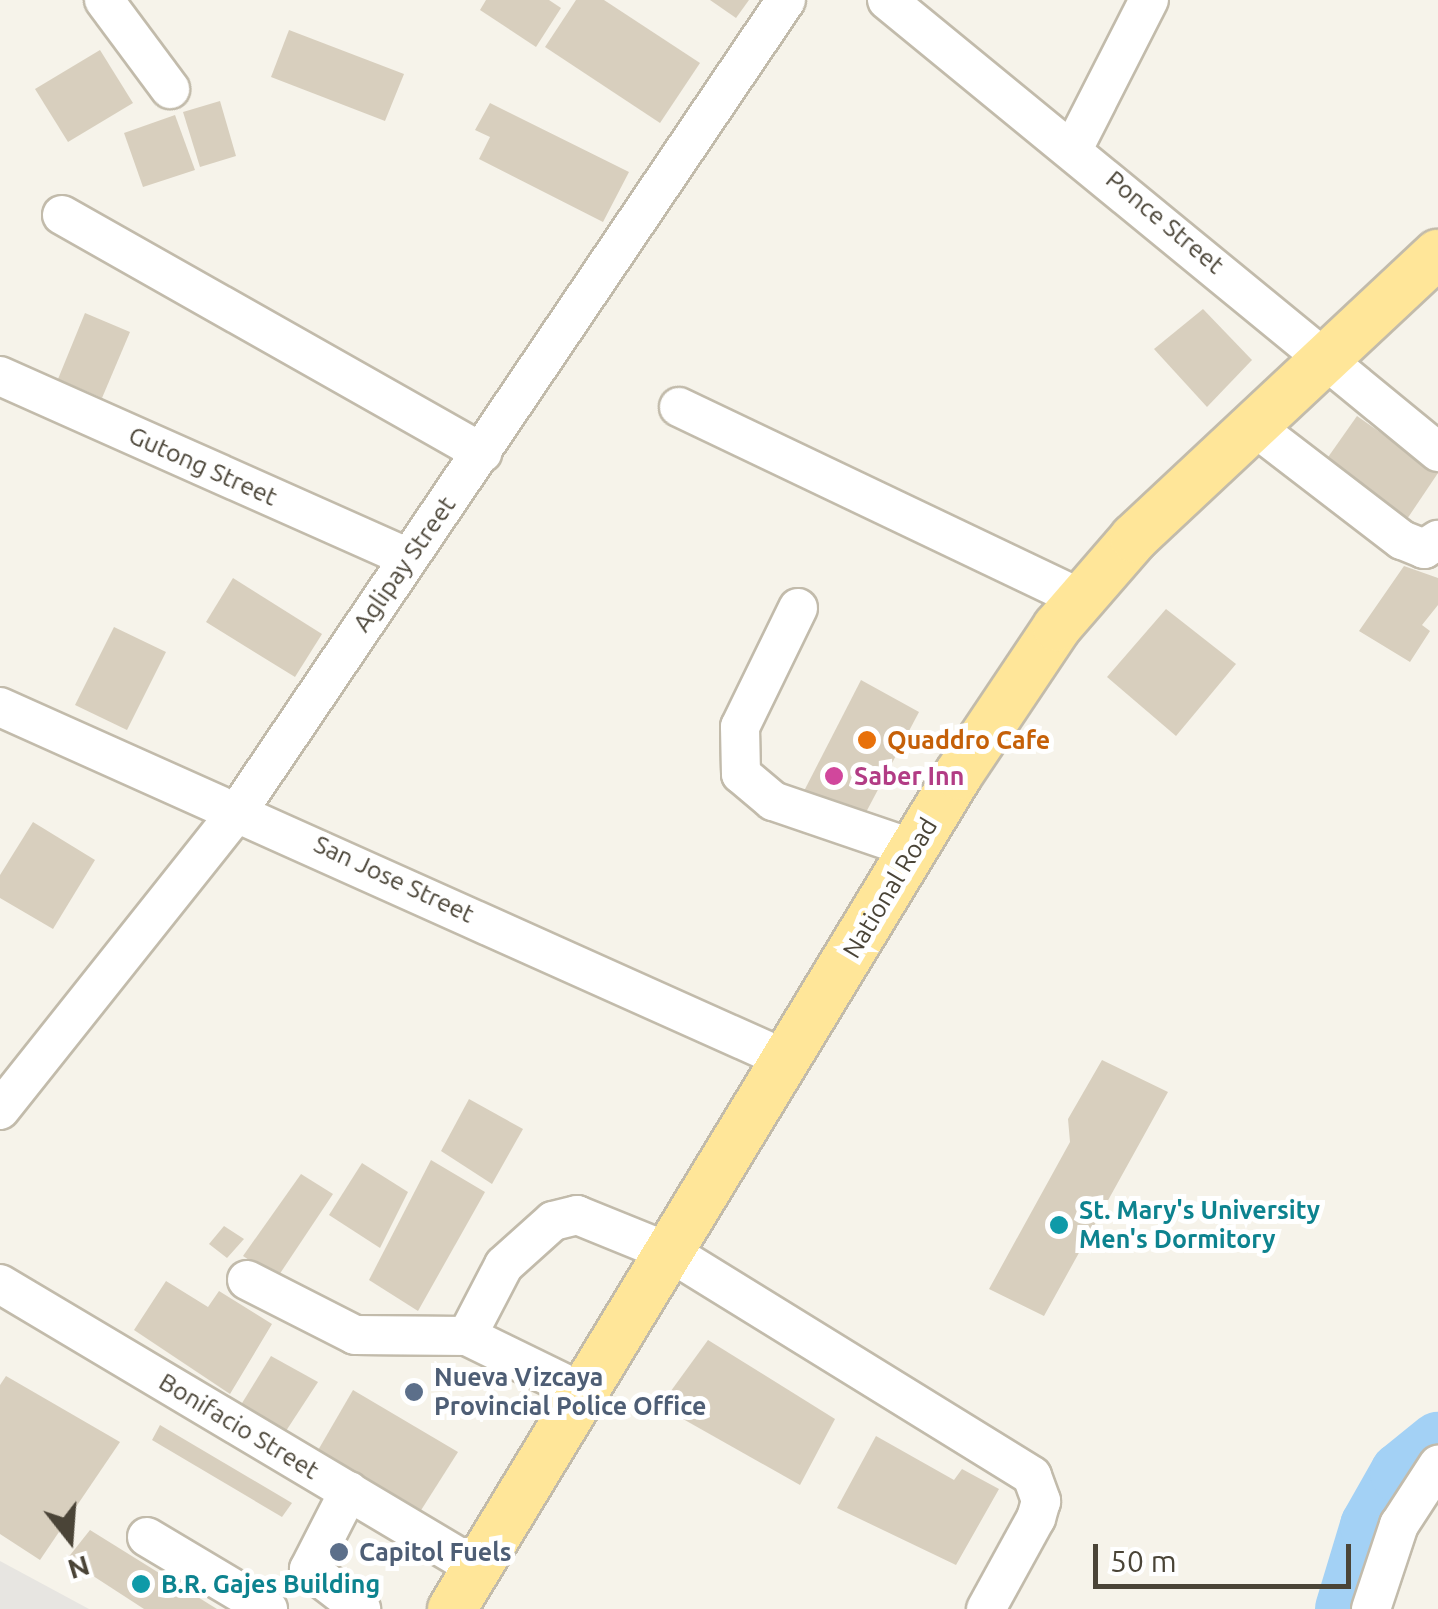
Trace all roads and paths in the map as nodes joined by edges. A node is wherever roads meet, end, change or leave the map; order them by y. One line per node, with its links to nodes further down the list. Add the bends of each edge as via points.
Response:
1 (104, 0): 5 (street)
2 (786, 0): 14 (street, Aglipay Street)
3 (887, 0): 6 (street, Ponce Street)
4 (1149, 0): 6 (street)
5 (170, 89)
6 (1074, 147): 9 (street, Ponce Street)
7 (62, 215): 14 (street)
8 (1438, 254): 9 (main road, National Road)
9 (1326, 355): 12 (main road, National Road); 13 (street, Ponce Street)
10 (0, 376): 16 (street, Gutong Street)
11 (679, 407): 17 (street)
12 (1252, 425): 15 (street, via 1402,540 1424,549); 17 (main road, National Road)
13 (1438, 452)
14 (482, 453): 16 (street, Aglipay Street)
15 (1438, 540)
16 (407, 557): 20 (street, Aglipay Street)
17 (1080, 599): 21 (main road, National Road)
18 (798, 608): 21 (street, via 740,727 741,774 773,801)
19 (0, 708): 20 (street, San Jose Street)
20 (240, 808): 22 (street, San Jose Street); 23 (street, Aglipay Street)
21 (914, 849): 22 (main road, National Road)
22 (785, 1059): 24 (main road, National Road)
23 (0, 1110)
24 (674, 1254): 27 (street, via 577,1215 553,1221 504,1264); 28 (main road, National Road); 36 (street, via 1032,1476 1041,1502 1036,1518)
25 (247, 1280): 27 (street, via 354,1335)
26 (0, 1284): 30 (street, Bonifacio Street)
27 (467, 1336): 28 (street)
28 (584, 1394): 32 (main road, National Road)
29 (1438, 1465): 37 (street, via 1399,1524)
30 (349, 1491): 32 (street, Bonifacio Street); 34 (street, via 309,1569)
31 (147, 1537): 33 (street)
32 (478, 1568): 35 (main road, National Road)
33 (268, 1609)
34 (361, 1609)
35 (452, 1609)
36 (986, 1609)
37 (1372, 1609)

